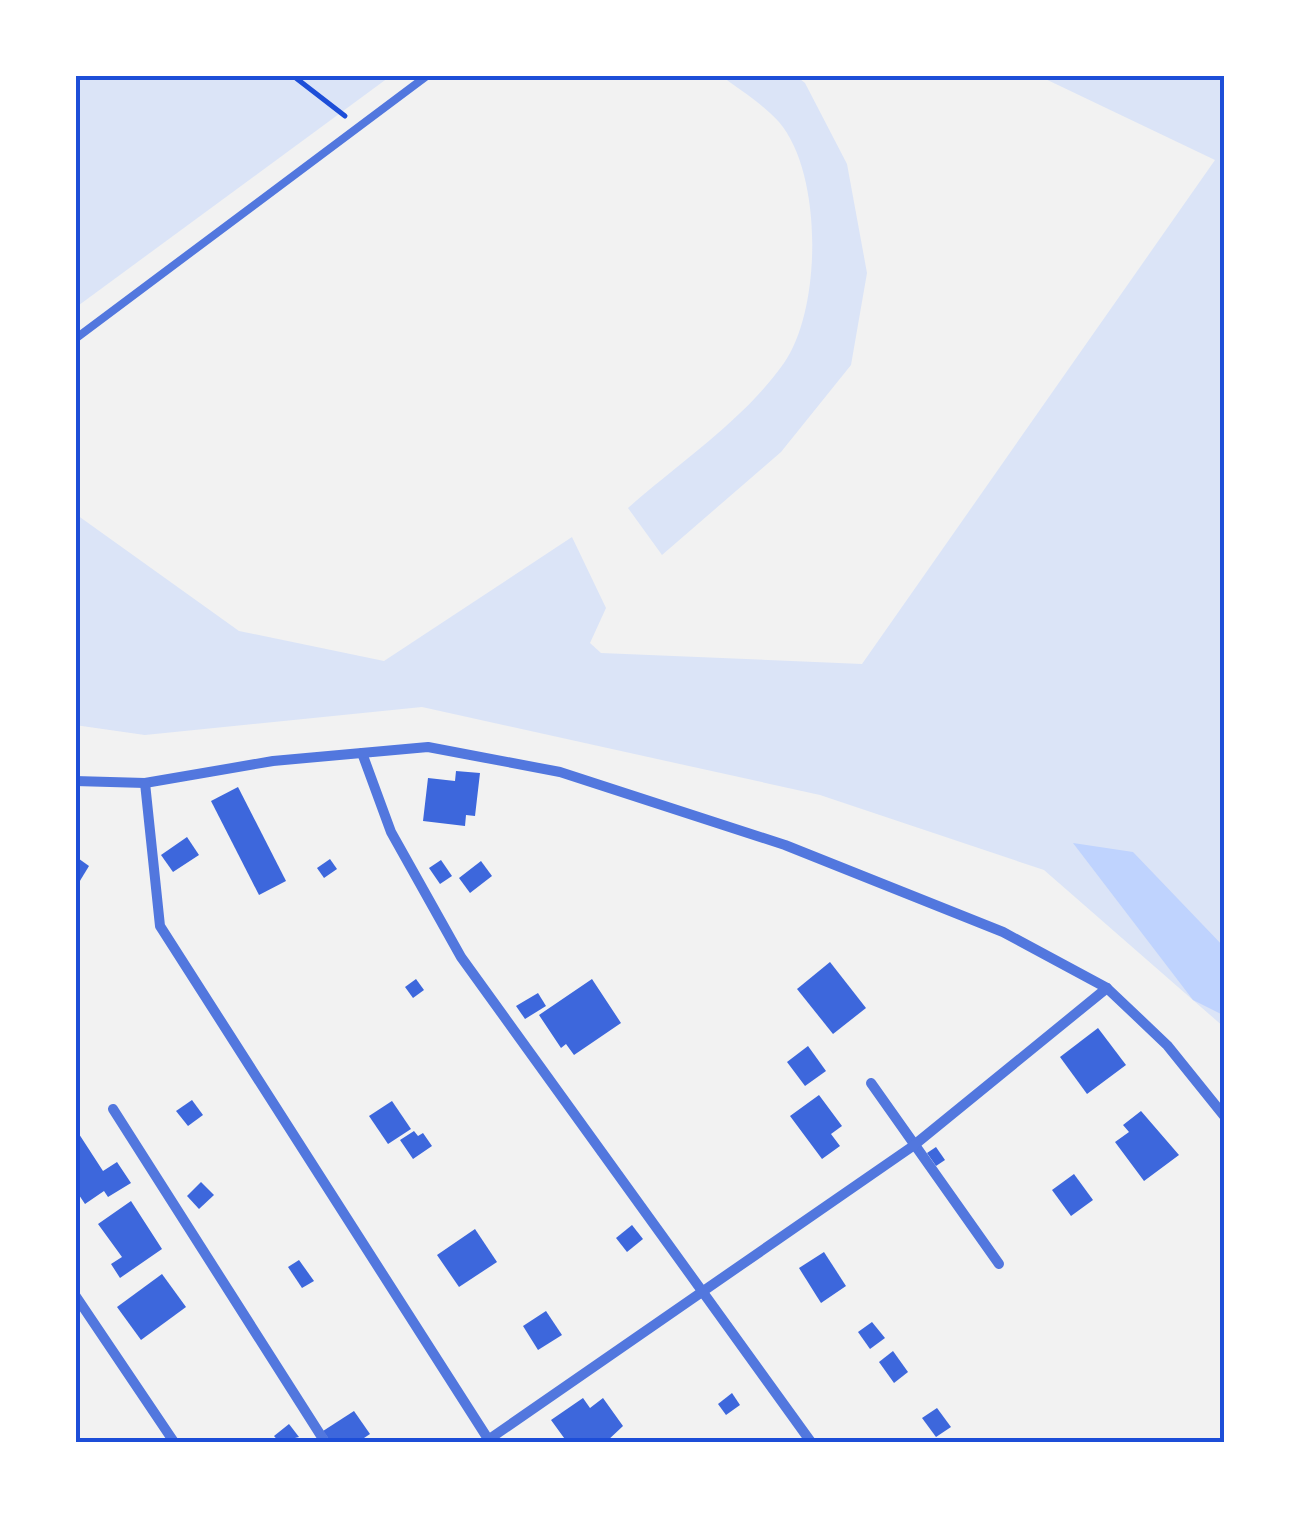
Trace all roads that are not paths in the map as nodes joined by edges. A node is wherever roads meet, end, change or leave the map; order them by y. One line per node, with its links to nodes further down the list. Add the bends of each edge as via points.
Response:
1 (428, 75): 2 (lane)
2 (75, 339)
3 (362, 753): 5 (street); 6 (street, via 428,747 560,772 912,896 1003,932); 12 (street, via 391,832 461,957)
4 (75, 781): 5 (street)
5 (146, 782): 14 (street, via 160,926)
6 (1107, 988): 9 (street, via 1166,1045); 10 (street)
7 (871, 1083): 10 (street)
8 (113, 1108): 16 (street)
9 (1225, 1117)
10 (913, 1146): 11 (street); 12 (street)
11 (999, 1264)
12 (703, 1290): 14 (street); 17 (street)
13 (75, 1295): 15 (street)
14 (488, 1441)
15 (174, 1442)
16 (325, 1442)
17 (810, 1442)

